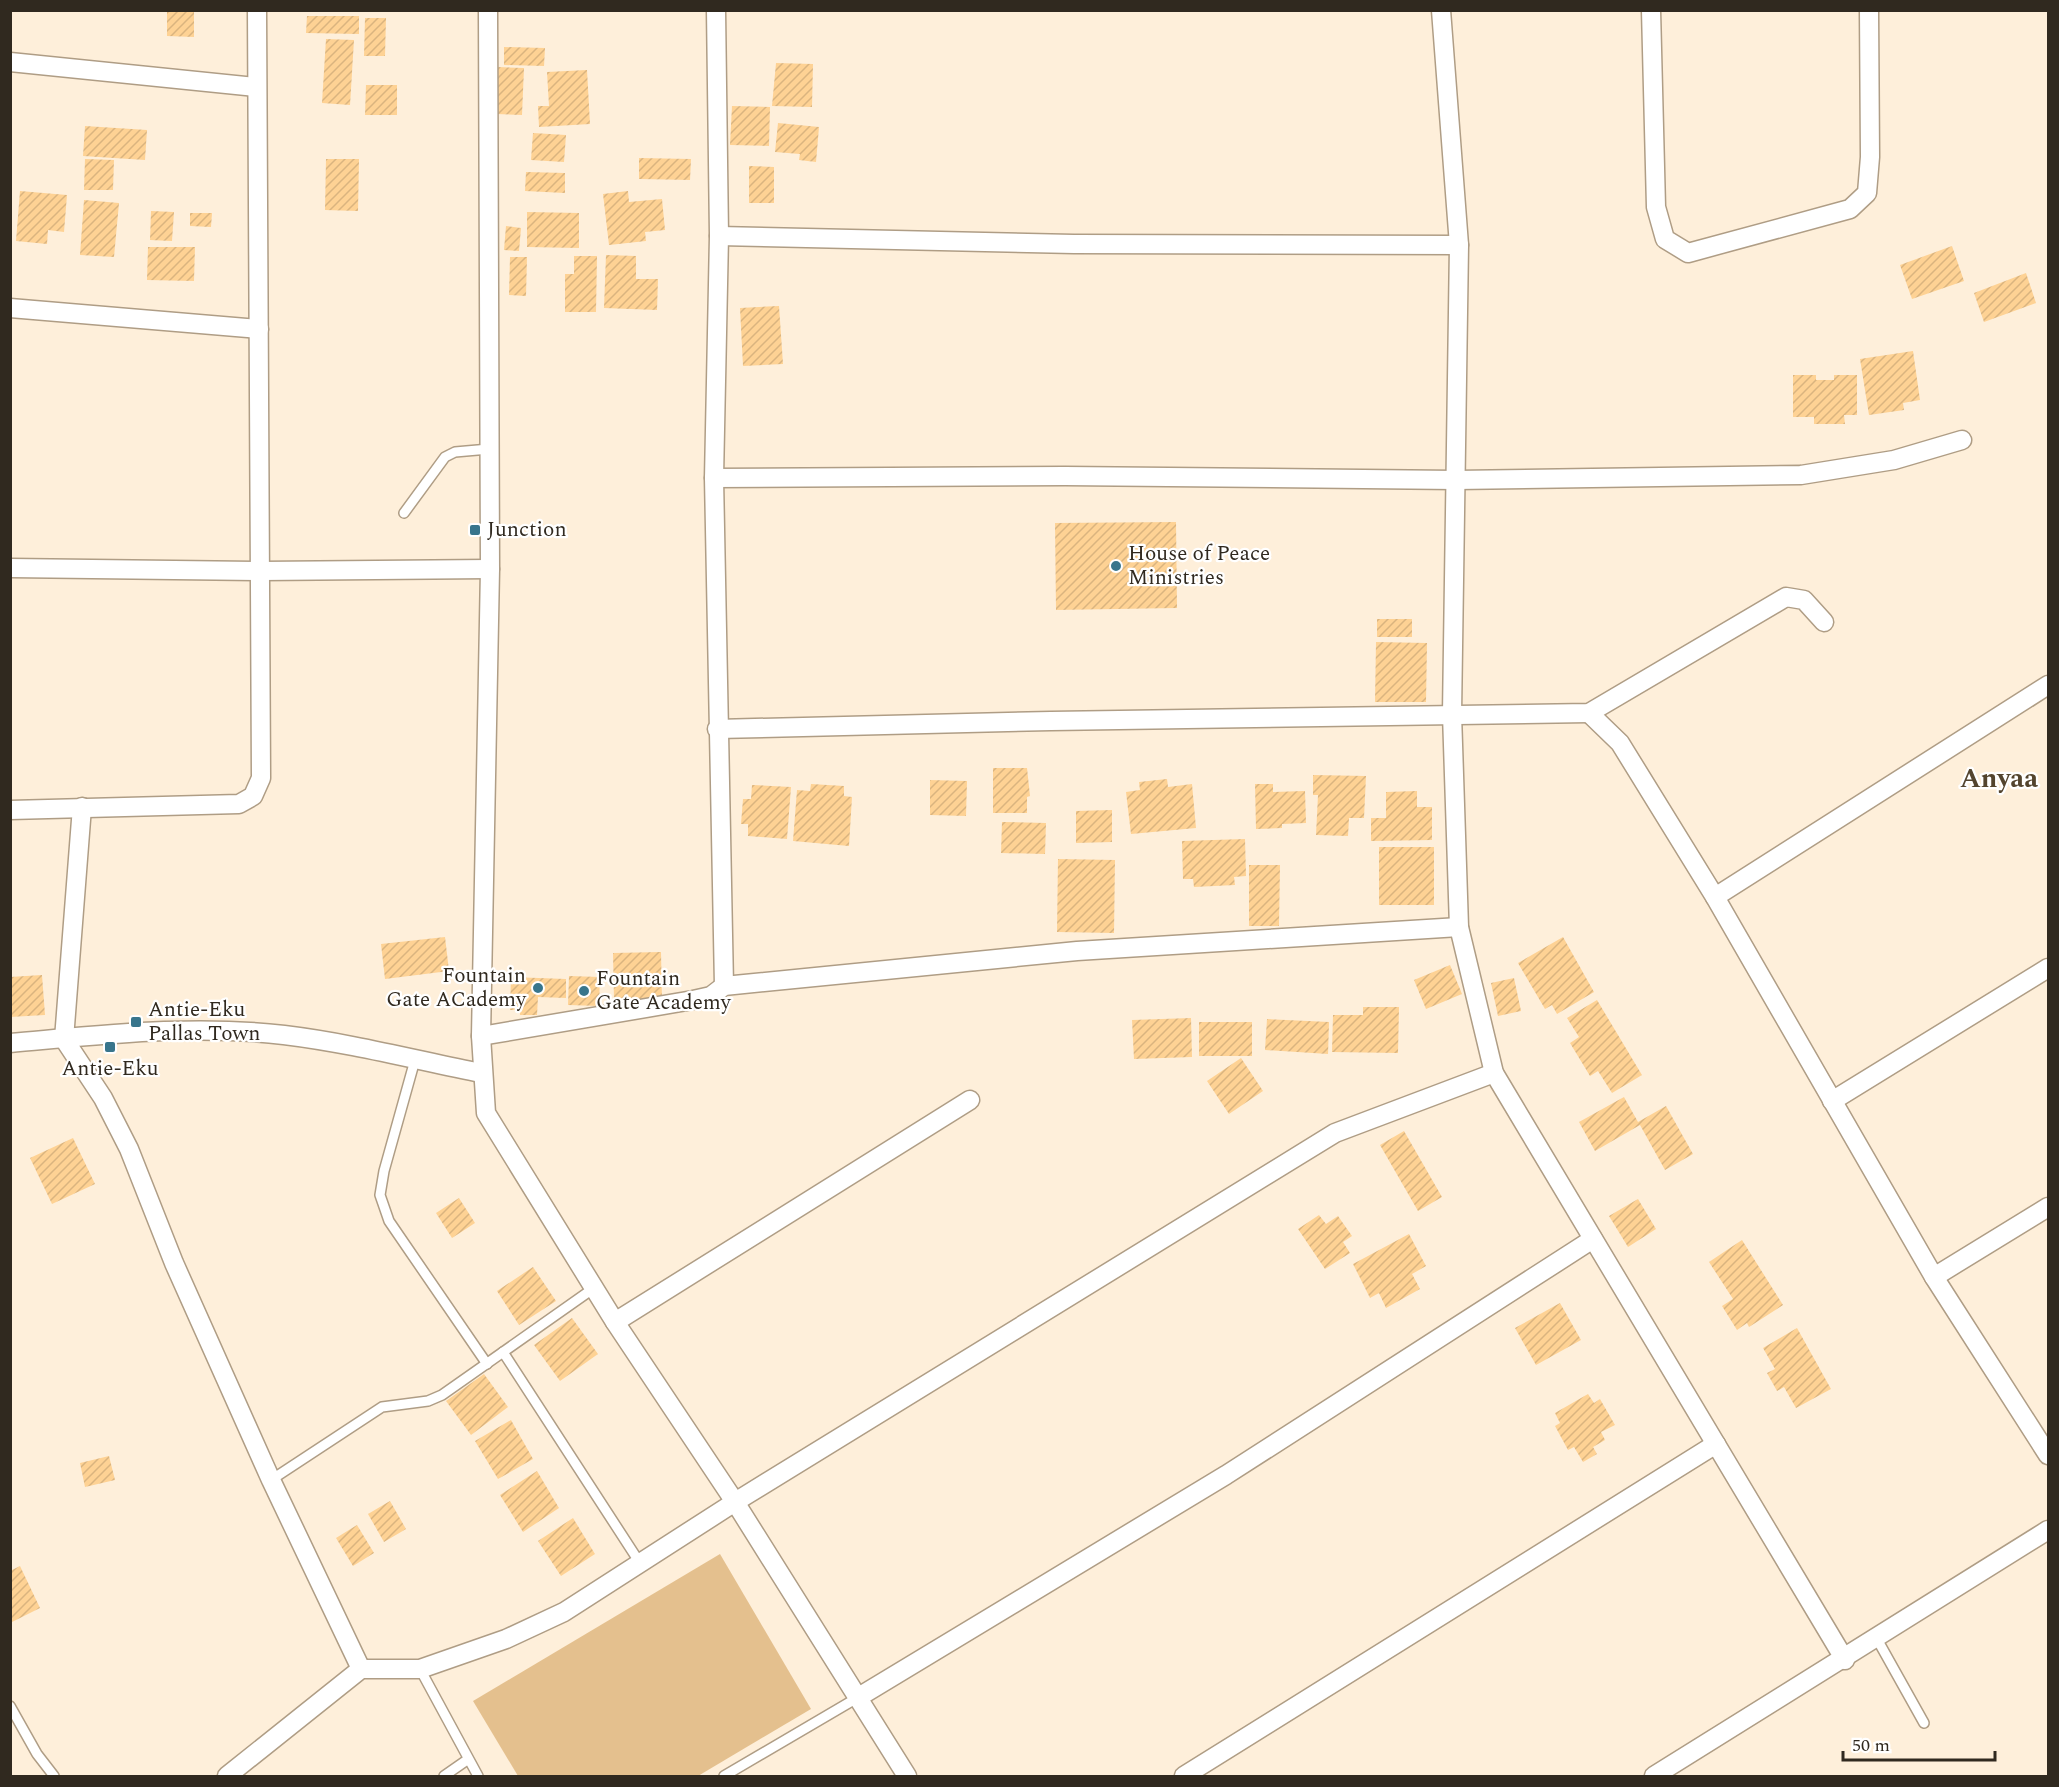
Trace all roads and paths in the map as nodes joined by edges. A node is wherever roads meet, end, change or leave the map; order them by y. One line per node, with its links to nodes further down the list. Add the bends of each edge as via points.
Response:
1 (257, 10): 8 (street)
2 (488, 10): 14 (street)
3 (716, 10): 9 (street)
4 (1441, 10): 10 (street)
5 (1651, 10): 6 (street, via 1656,207 1665,239 1689,253 1850,209 1867,193)
6 (1869, 10)
7 (10, 62): 8 (street)
8 (256, 87): 12 (street)
9 (719, 236): 10 (street, via 1074,244); 15 (street)
10 (1459, 245): 16 (street)
11 (10, 308): 12 (street)
12 (259, 329): 20 (street)
13 (1962, 440): 16 (street, via 1894,460 1801,475)
14 (489, 449): 17 (lane, via 455,452 445,457); 19 (street)
15 (714, 478): 16 (street); 25 (street)
16 (1456, 480): 24 (street)
17 (404, 513)
18 (10, 568): 20 (street)
19 (490, 569): 20 (street); 32 (street)
20 (261, 571): 26 (street, via 261,778 253,796 239,804)
21 (1824, 622): 23 (street, via 1803,600 1786,597)
22 (2049, 685): 28 (street)
23 (1589, 713): 24 (street); 28 (street, via 1620,743)
24 (1452, 714): 25 (street); 29 (street)
25 (717, 729): 31 (street)
26 (82, 807): 27 (street); 33 (street)
27 (10, 810)
28 (1715, 897): 39 (street)
29 (1459, 927): 31 (street, via 1077,951); 37 (street)
30 (2049, 968): 39 (street)
31 (724, 986): 32 (street, via 711,996 693,1000)
32 (481, 1036): 36 (street)
33 (64, 1039): 34 (street); 35 (street, via 209,1029 285,1035); 49 (street, via 103,1098 129,1149 174,1263)
34 (10, 1043)
35 (415, 1060): 36 (street); 46 (lane, via 380,1195 389,1221)
36 (481, 1072): 43 (street, via 486,1113)
37 (1494, 1073): 41 (street); 50 (street, via 1335,1133)
38 (970, 1100): 44 (street)
39 (1832, 1101): 42 (street)
40 (2049, 1207): 42 (street)
41 (1593, 1239): 47 (street); 57 (street, via 1226,1474)
42 (1934, 1277): 48 (street)
43 (594, 1288): 44 (street); 45 (lane)
44 (615, 1322): 50 (street)
45 (503, 1352): 46 (lane); 52 (lane)
46 (486, 1364): 49 (lane, via 428,1401 382,1407)
47 (1716, 1444): 54 (street); 67 (street)
48 (2049, 1455)
49 (271, 1480): 55 (street)
50 (735, 1502): 52 (street); 57 (street)
51 (2049, 1530): 53 (street); 54 (lane)
52 (640, 1563): 56 (street, via 564,1612 506,1639)
53 (1876, 1640): 54 (street); 59 (lane)
54 (1845, 1660): 68 (street)
55 (361, 1669): 56 (street); 62 (street)
56 (420, 1669): 60 (lane)
57 (858, 1698): 65 (lane); 66 (street)
58 (10, 1706): 61 (lane)
59 (1924, 1723)
60 (467, 1760): 63 (lane); 64 (lane)
61 (54, 1776)
62 (227, 1776)
63 (444, 1776)
64 (478, 1776)
65 (724, 1776)
66 (907, 1776)
67 (1184, 1776)
68 (1654, 1776)

